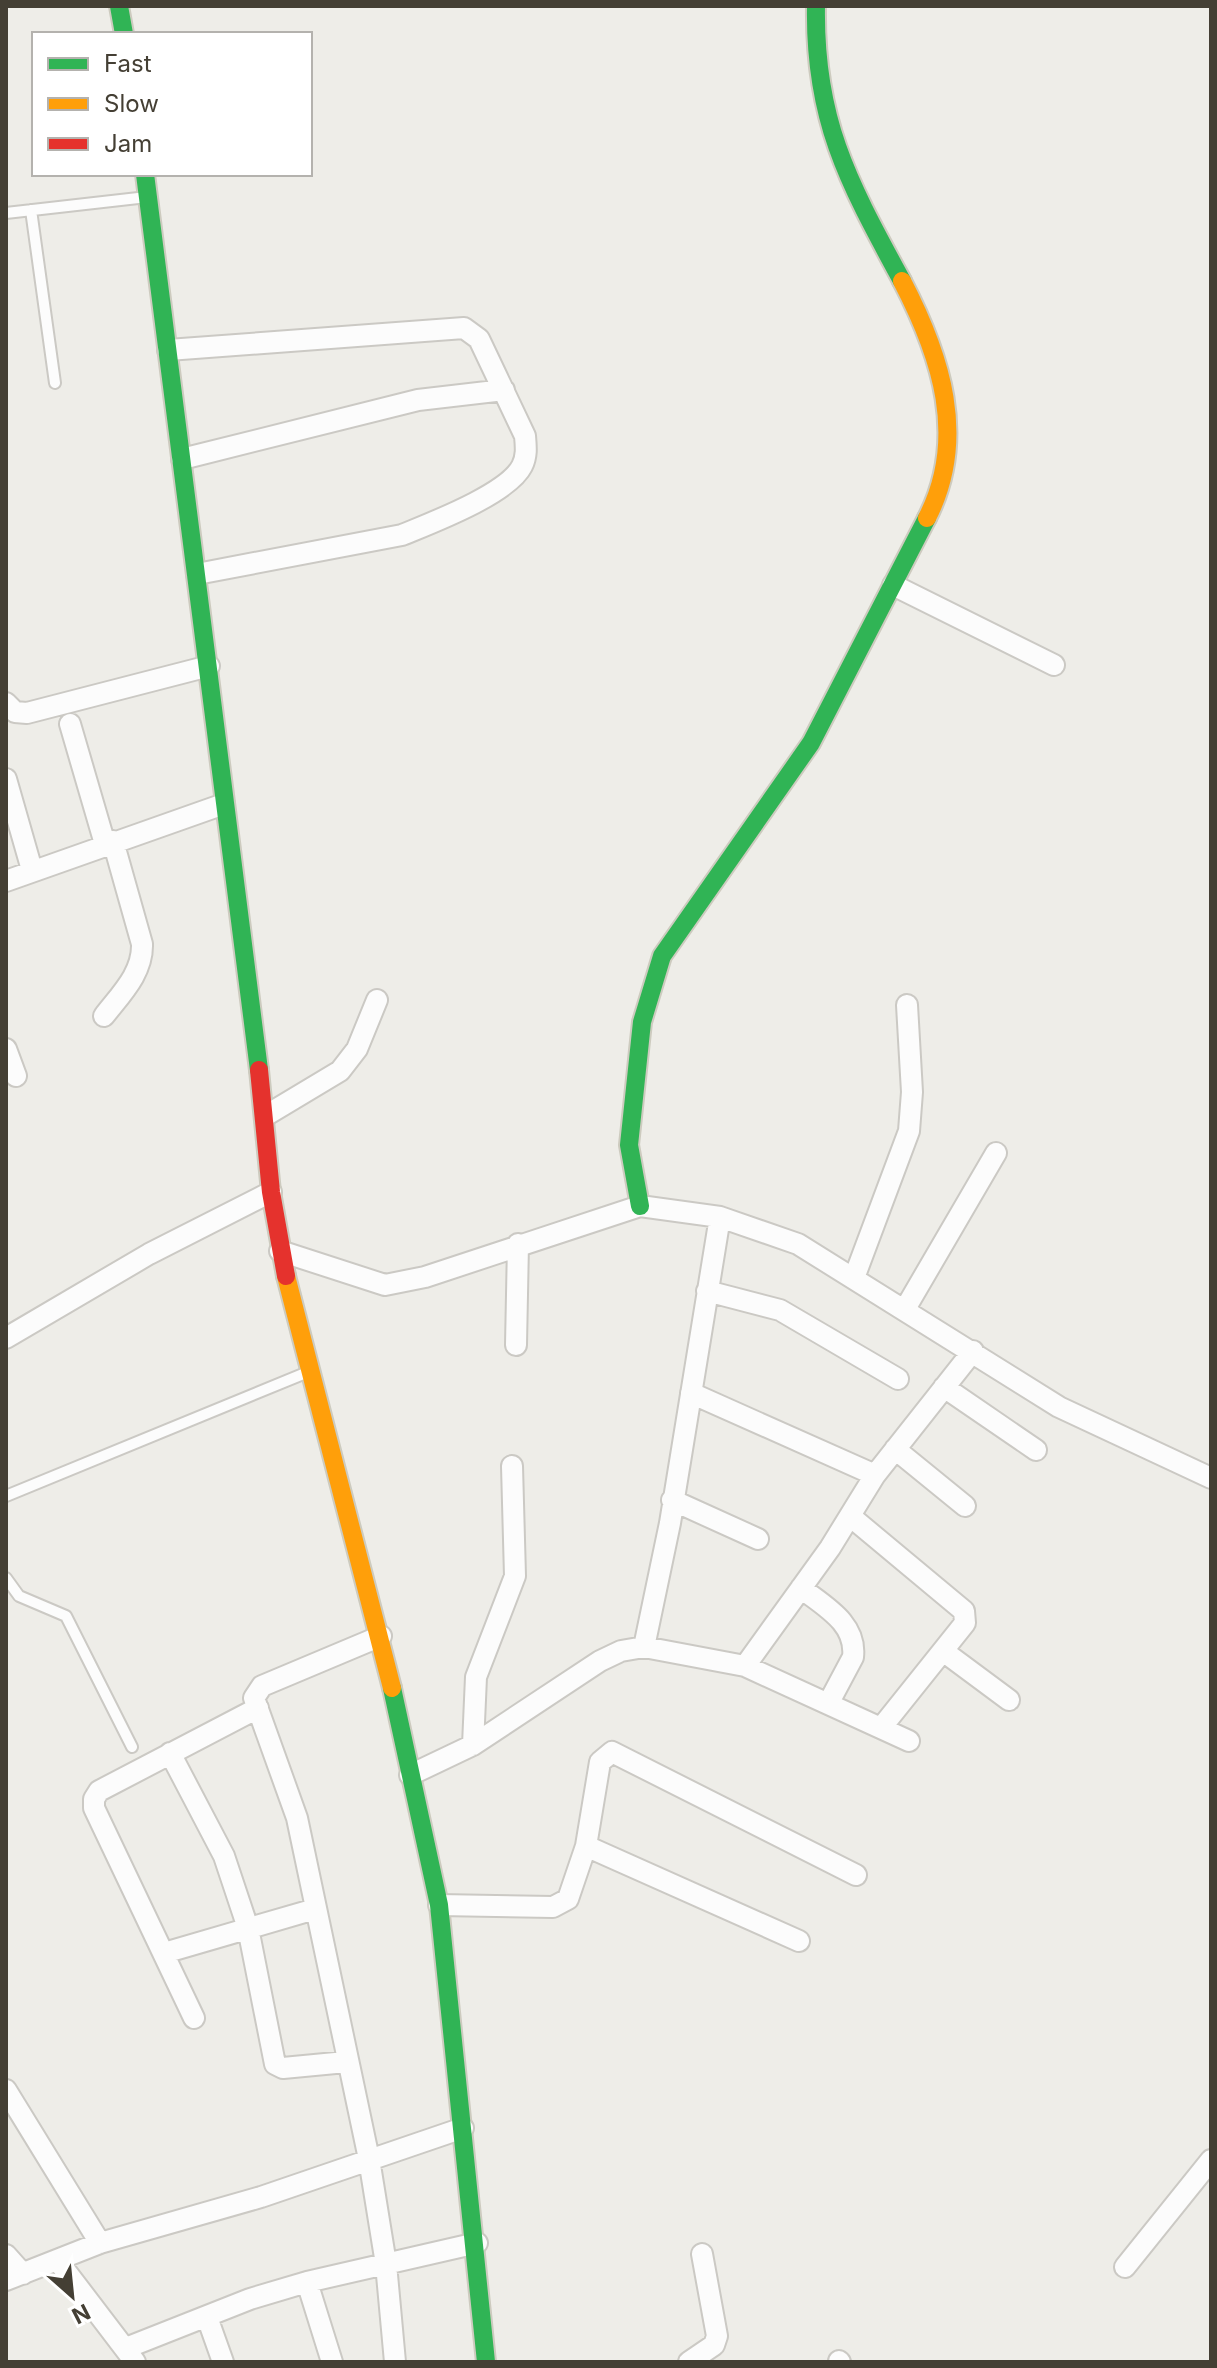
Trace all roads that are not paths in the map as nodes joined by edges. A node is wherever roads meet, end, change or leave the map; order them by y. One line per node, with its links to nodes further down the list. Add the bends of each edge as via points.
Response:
1 (119, 6): 3 (main road)
2 (816, 6): 13 (main road, via 817,61 832,139 921,320 944,379 953,436 939,495)
3 (124, 32)
4 (145, 176): 5 (main road)
5 (149, 197): 6 (lane); 8 (main road)
6 (31, 210): 7 (lane); 9 (lane)
7 (6, 213)
8 (168, 350): 10 (street, via 464,328 479,339); 11 (main road)
9 (55, 383)
10 (504, 390): 11 (street, via 418,400); 12 (street, via 527,452 521,469 504,486 402,535)
11 (182, 459): 12 (main road)
12 (197, 574): 15 (main road)
13 (893, 585): 14 (street); 31 (main road, via 811,743 662,956 642,1022 629,1145)
14 (1054, 665)
15 (209, 666): 16 (street, via 27,713 15,712); 19 (main road)
16 (6, 703)
17 (70, 724): 20 (street)
18 (6, 779): 21 (street)
19 (224, 804): 20 (street); 28 (main road)
20 (109, 843): 21 (street); 25 (street, via 143,958)
21 (32, 870): 22 (street)
22 (6, 881)
23 (377, 1000): 28 (street, via 357,1049 340,1071)
24 (907, 1005): 35 (street, via 909,1131)
25 (104, 1016)
26 (6, 1049): 27 (street)
27 (16, 1076)
28 (265, 1116): 30 (main road)
29 (996, 1153): 37 (street)
30 (271, 1192): 34 (main road); 38 (street, via 149,1254)
31 (640, 1206): 32 (street); 33 (street)
32 (720, 1217): 35 (street, via 798,1244); 36 (street)
33 (518, 1244): 34 (street, via 425,1277 385,1285); 39 (street)
34 (280, 1251): 41 (main road)
35 (854, 1278): 37 (street)
36 (707, 1291): 42 (street, via 780,1310); 44 (street)
37 (905, 1309): 40 (street)
38 (6, 1338)
39 (516, 1345)
40 (973, 1351): 43 (street); 49 (street, via 1059,1407)
41 (309, 1372): 50 (lane); 57 (main road)
42 (898, 1379)
43 (944, 1387): 45 (street); 46 (street)
44 (691, 1393): 48 (street); 51 (street)
45 (895, 1449): 48 (street); 52 (street)
46 (1036, 1450)
47 (512, 1466): 66 (street, via 515,1576 476,1677)
48 (875, 1475): 53 (street)
49 (1211, 1478)
50 (6, 1496)
51 (672, 1500): 54 (street); 58 (street)
52 (965, 1506)
53 (850, 1516): 56 (street); 59 (street, via 964,1611 965,1623)
54 (758, 1539)
55 (6, 1578): 67 (lane, via 19,1596 66,1616)
56 (801, 1588): 60 (street); 62 (street, via 845,1622 853,1648)
57 (381, 1636): 63 (street, via 262,1686 254,1698); 69 (main road)
58 (644, 1647): 60 (street); 66 (street, via 600,1661)
59 (943, 1651): 61 (street); 64 (street)
60 (745, 1666): 62 (street)
61 (1009, 1700)
62 (828, 1704): 64 (street)
63 (258, 1708): 68 (street); 73 (street, via 297,1818)
64 (881, 1728): 65 (street)
65 (909, 1741)
66 (473, 1745): 69 (street)
67 (132, 1747)
68 (170, 1753): 74 (street, via 224,1856); 76 (street, via 99,1791 94,1799)
69 (410, 1775): 72 (main road)
70 (586, 1846): 71 (street, via 600,1762 612,1752); 72 (street, via 571,1894 553,1907); 75 (street)
71 (856, 1875)
72 (439, 1905): 80 (main road)
73 (315, 1909): 74 (street); 78 (street)
74 (248, 1928): 76 (street); 78 (street, via 275,2064 283,2068)
75 (799, 1941)
76 (164, 1953): 77 (street)
77 (194, 2018)
78 (346, 2062): 81 (street)
79 (6, 2090): 83 (street)
80 (463, 2128): 81 (street); 84 (main road)
81 (369, 2159): 83 (street, via 261,2197); 88 (street)
82 (1211, 2160): 89 (street)
83 (100, 2243): 87 (street)
84 (477, 2243): 88 (street); 98 (main road)
85 (702, 2254): 93 (street)
86 (6, 2255): 90 (street)
87 (58, 2261): 90 (street); 94 (street)
88 (386, 2264): 91 (street); 97 (street)
89 (1125, 2267)
90 (14, 2277)
91 (307, 2282): 92 (street); 96 (street)
92 (207, 2317): 94 (street); 95 (street)
93 (716, 2354): 99 (street)
94 (130, 2355)
95 (223, 2362)
96 (332, 2362)
97 (395, 2362)
98 (486, 2362)
99 (689, 2362)

